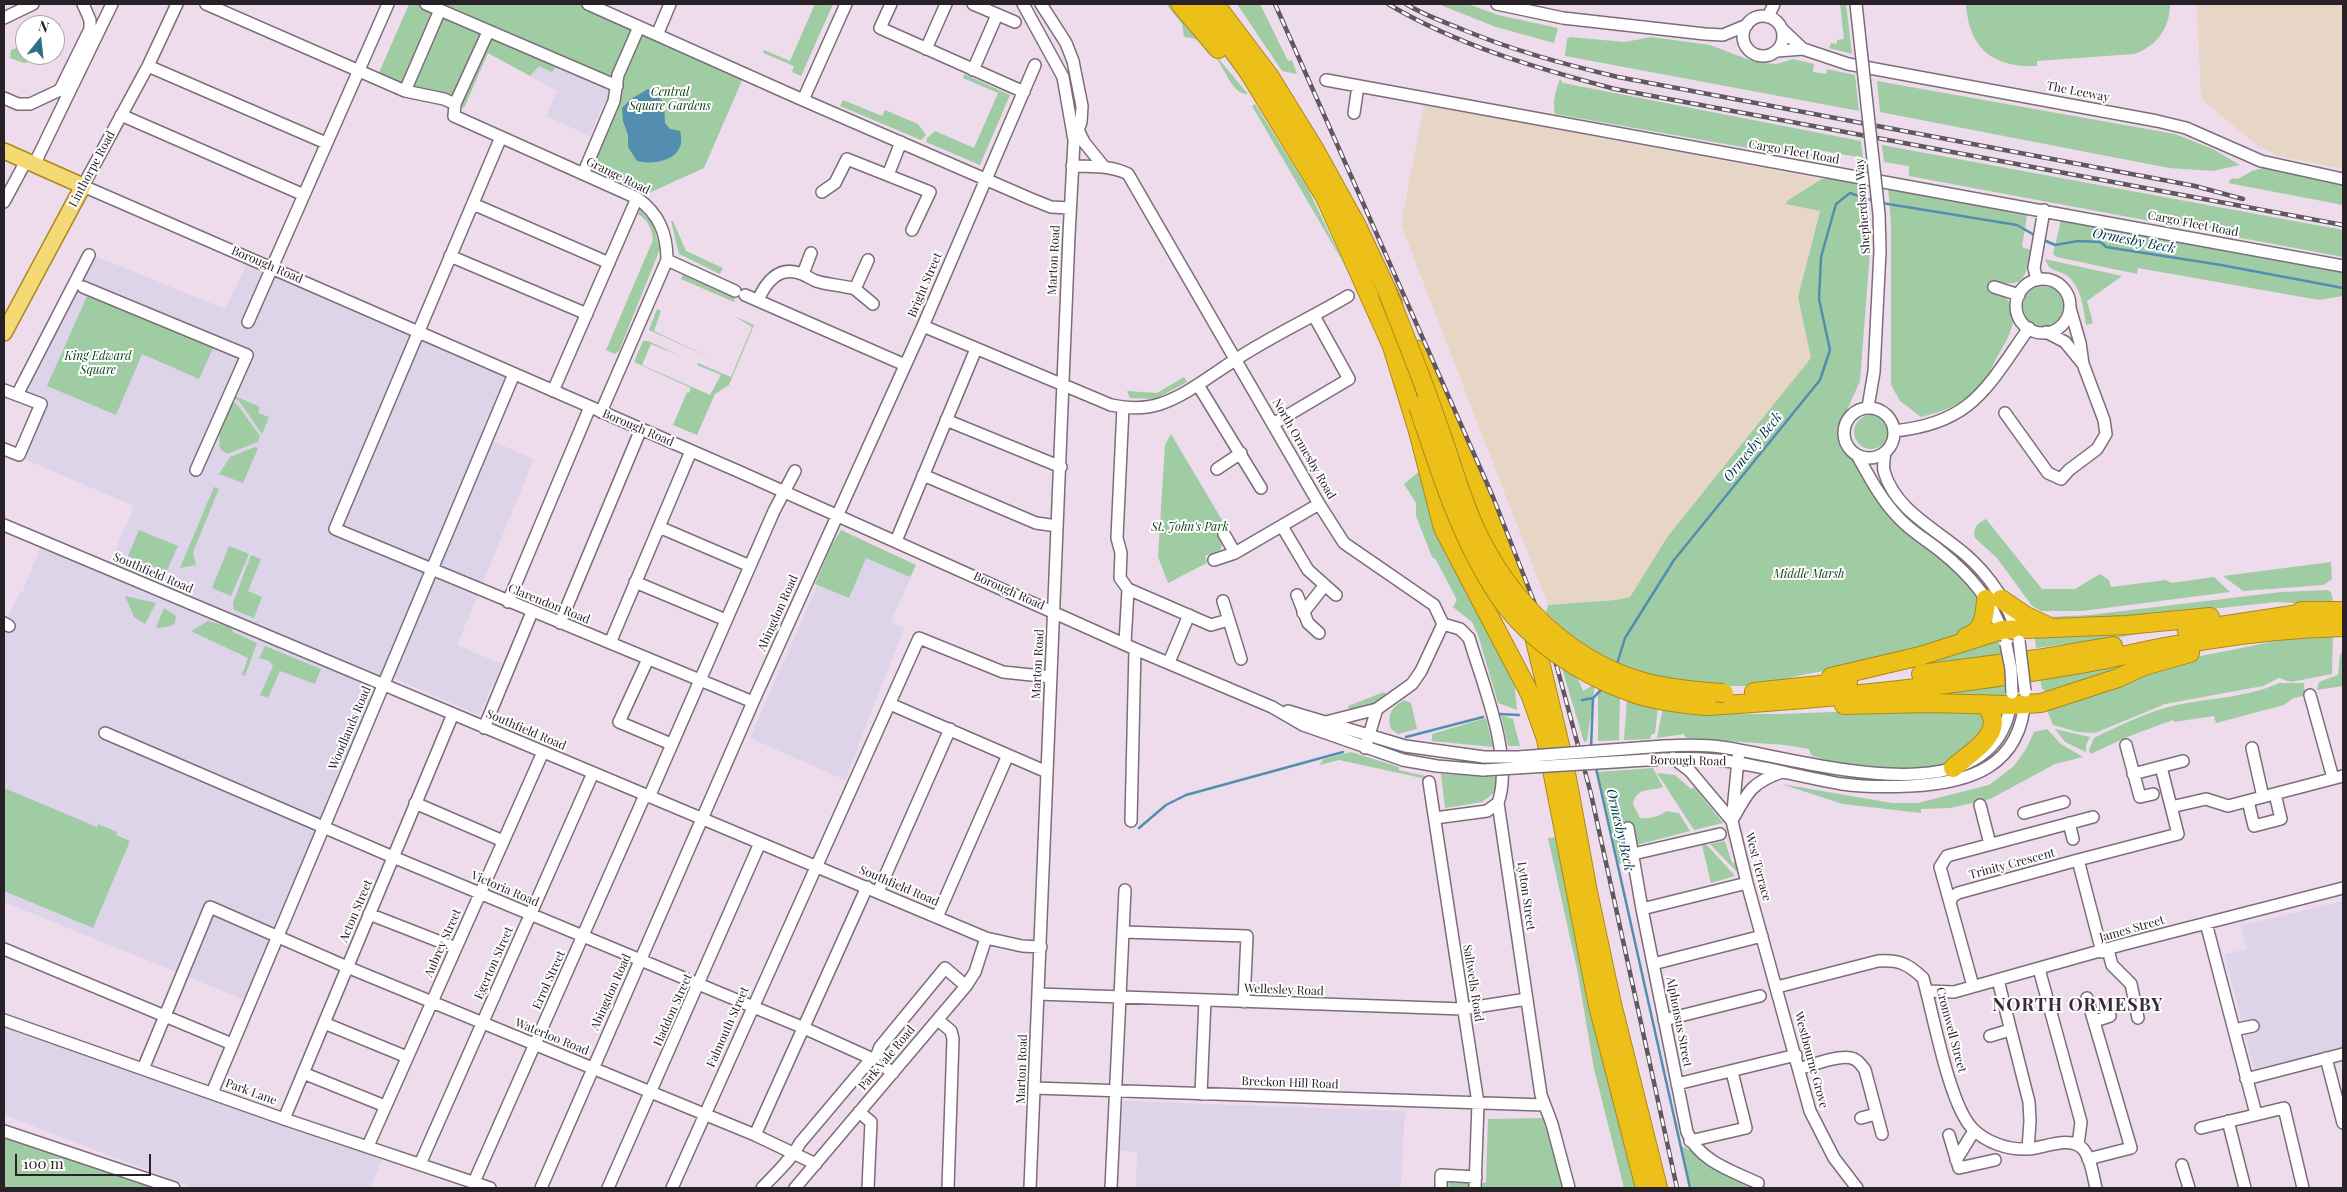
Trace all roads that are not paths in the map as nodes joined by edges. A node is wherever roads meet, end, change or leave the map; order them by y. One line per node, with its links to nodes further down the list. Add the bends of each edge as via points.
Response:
1 (33, 4): 27 (street)
2 (83, 4): 51 (street, via 90,29 60,90 30,104 18,104)
3 (112, 4): 62 (street, via 82,68)
4 (177, 4): 42 (street, Linthorpe Road)
5 (206, 4): 44 (street)
6 (388, 4): 44 (street)
7 (426, 4): 24 (street)
8 (588, 4): 23 (street)
9 (670, 4): 34 (street)
10 (846, 4): 52 (street)
11 (891, 4): 38 (street, via 880,28)
12 (946, 4): 38 (street)
13 (973, 4): 25 (street)
14 (1023, 4): 35 (street, Marton Road)
15 (1041, 4): 30 (street, Marton Road)
16 (1180, 4): 72 (highway, via 1242,80 1298,168)
17 (1199, 4): 72 (highway, via 1248,71)
18 (1215, 4): 45 (highway)
19 (1226, 4): 45 (highway, via 1263,58)
20 (1498, 4): 36 (street, via 1563,18)
21 (1774, 4): 26 (street)
22 (1856, 4): 119 (street, Shepherdson Way, bridge, via 1879,214 1874,372)
23 (610, 8): 31 (street)
24 (440, 10): 33 (street); 49 (street)
25 (997, 15): 28 (street); 43 (street)
26 (1768, 17): 29 (street, via 1756,18); 32 (street)
27 (4, 18)
28 (1015, 22)
29 (1747, 25): 36 (street); 37 (street, via 1743,36)
30 (1055, 26): 35 (street); 56 (street, Marton Road, via 1073,61 1079,82 1082,106)
31 (639, 27): 34 (street); 47 (street, via 618,76)
32 (1783, 30): 39 (street, The Leeway); 40 (street, via 1782,44)
33 (488, 32): 47 (street); 53 (street)
34 (657, 34): 52 (street)
35 (1041, 34): 59 (street, Marton Road, via 1063,77)
36 (1723, 34): 37 (street)
37 (1747, 47): 40 (street, via 1760,56)
38 (926, 49): 43 (street)
39 (1804, 49): 40 (street, The Leeway); 68 (street, The Leeway, via 1848,64 2157,121 2186,128 2261,161)
40 (1777, 51)
41 (1035, 65): 50 (street, Bright Street)
42 (148, 66): 55 (street, Linthorpe Road); 60 (street)
43 (973, 70): 50 (street)
44 (358, 71): 49 (street, Grange Road); 60 (street)
45 (1270, 77): 92 (highway, via 1357,226)
46 (1326, 80): 48 (street, Cargo Fleet Road)
47 (617, 86): 65 (street, via 614,101)
48 (1358, 86): 54 (street); 77 (street, Cargo Fleet Road)
49 (404, 91): 53 (street, Grange Road, via 444,100)
50 (1024, 92): 67 (street, Bright Street)
51 (4, 98)
52 (803, 100): 58 (street)
53 (455, 110): 57 (street, Grange Road)
54 (1354, 112)
55 (121, 115): 69 (street, Linthorpe Road); 71 (street)
56 (1078, 130): 59 (street, Marton Road); 64 (street)
57 (502, 137): 65 (street, Grange Road); 75 (street)
58 (901, 142): 66 (street); 67 (street)
59 (1074, 142): 63 (street, Marton Road)
60 (326, 143): 71 (street)
61 (4, 151): 62 (main road, Borough Road)
62 (30, 163): 69 (main road, Borough Road); 74 (street, via 16,178)
63 (1072, 166): 64 (street, North Ormesby Road); 76 (street, Marton Road)
64 (1104, 166): 108 (street, North Ormesby Road, via 1128,174)
65 (583, 174): 73 (street, Grange Road)
66 (888, 174): 70 (street, via 847,159 835,183); 78 (street, via 930,192)
67 (986, 179): 76 (street, via 1051,207); 101 (street, Bright Street)
68 (2343, 179)
69 (83, 186): 86 (street, Borough Road); 105 (main road, Linthorpe Road)
70 (822, 192)
71 (304, 195): 86 (street)
72 (1325, 197): 106 (highway)
73 (637, 198): 82 (street, Grange Road, via 648,206 661,224); 84 (street)
74 (4, 202)
75 (473, 204): 81 (street); 84 (street)
76 (1070, 208): 112 (street, Marton Road)
77 (2043, 216): 85 (street, Cargo Fleet Road); 88 (street, via 2034,268)
78 (912, 230)
79 (811, 253): 87 (street)
80 (89, 255): 116 (street)
81 (455, 258): 98 (street); 103 (street)
82 (667, 260): 95 (street); 120 (street)
83 (868, 260): 91 (street)
84 (609, 264): 98 (street)
85 (2343, 266)
86 (273, 268): 100 (street); 103 (street, Borough Road)
87 (803, 274): 91 (street, via 820,282); 95 (street, via 787,272 773,277)
88 (2037, 280): 93 (street, via 2023,288); 97 (street, via 2057,282 2069,298)
89 (83, 287): 133 (street, via 247,355)
90 (1994, 287): 93 (street)
91 (855, 288): 96 (street)
92 (1387, 291): 183 (highway, bridge, via 1474,526 1511,590 1555,634 1582,654 1620,673 1655,684 1724,694); 360 (highway, bridge, via 1416,343 1524,600 1564,762 1610,994)
93 (2019, 295): 102 (street, via 2018,313)
94 (1348, 296): 99 (street)
95 (758, 300): 110 (street)
96 (873, 304)
97 (2070, 308): 104 (street, via 2062,324); 109 (street)
98 (587, 314): 115 (street)
99 (1314, 316): 108 (street); 123 (street, via 1349,379)
100 (248, 322)
101 (923, 326): 107 (street); 110 (street, Bright Street)
102 (2028, 328): 104 (street); 125 (street, via 1989,385 1961,411 1932,425)
103 (418, 331): 111 (street, Borough Road); 149 (street, Clarendon Road, via 335,529)
104 (2046, 332): 109 (street, via 2064,342)
105 (4, 333)
106 (1391, 343): 183 (highway, bridge, via 1418,406 1463,530 1494,589 1519,621 1547,646 1577,666 1634,693 1707,706); 359 (highway, via 1443,528 1530,694 1546,739 1598,1006)
107 (976, 349): 112 (street); 122 (street)
108 (1236, 359): 113 (street); 123 (street, North Ormesby Road)
109 (2083, 364): 121 (street, via 2106,434 2097,449 2061,478 2048,473)
110 (905, 365): 139 (street, Bright Street)
111 (514, 374): 115 (street, Borough Road); 149 (street, Woodlands Road)
112 (1063, 384): 118 (street); 131 (street, Marton Road)
113 (1198, 385): 118 (street, via 1158,405); 129 (street)
114 (4, 390): 116 (street)
115 (553, 391): 117 (street, Borough Road)
116 (17, 395): 126 (street, via 41,404 19,455)
117 (590, 407): 120 (street, Borough Road); 157 (street)
118 (1122, 407): 152 (street, via 1116,538 1121,553 1120,578)
119 (1868, 407): 125 (street, via 1887,416); 130 (street, via 1854,413 1844,428 1849,447)
120 (601, 412): 124 (street, Borough Road)
121 (2005, 414)
122 (946, 420): 131 (street); 135 (street)
123 (1273, 424): 138 (street, North Ormesby Road)
124 (641, 430): 127 (street, Borough Road); 166 (street)
125 (1894, 431): 128 (street)
126 (4, 449)
127 (692, 451): 137 (street, Borough Road); 142 (street)
128 (1885, 452): 130 (street, via 1877,456); 155 (street, via 1884,470 1895,494 1908,509 1976,565)
129 (1241, 454): 132 (street); 136 (street)
130 (1858, 455): 155 (street, via 1898,517)
131 (1061, 467): 141 (street, Marton Road)
132 (1218, 469)
133 (196, 470)
134 (795, 471): 137 (street, Errol Street)
135 (923, 474): 141 (street, via 1036,523); 145 (street)
136 (1261, 488)
137 (784, 493): 139 (street, Borough Road); 148 (street, Errol Street)
138 (1319, 504): 143 (street); 167 (street, North Ormesby Road, via 1344,542 1434,605)
139 (837, 516): 145 (street, Borough Road); 185 (street, Abingdon Road)
140 (4, 525): 181 (street, Southfield Road)
141 (1057, 526): 160 (street, Marton Road)
142 (659, 527): 148 (street); 150 (street)
143 (1282, 528): 146 (street); 151 (street, via 1308,570)
144 (1224, 534): 146 (street)
145 (896, 541): 160 (street, Borough Road)
146 (1236, 553): 147 (street)
147 (1214, 560)
148 (750, 566): 164 (street, Errol Street)
149 (431, 570): 157 (street, Clarendon Road); 181 (street, Woodlands Road)
150 (635, 582): 164 (street); 173 (street)
151 (1324, 586): 153 (street); 161 (street)
152 (1128, 589): 163 (street); 174 (street)
153 (1336, 594)
154 (1297, 595): 161 (street)
155 (1994, 599): 168 (highway); 172 (street); 175 (highway, via 1976,632 1947,642)
156 (1224, 601): 165 (street)
157 (508, 602): 159 (street, Clarendon Road)
158 (2343, 611): 162 (highway)
159 (532, 612): 166 (street, Clarendon Road); 192 (street)
160 (1054, 612): 174 (street, Borough Road); 179 (street, Marton Road)
161 (1303, 612): 171 (street, via 1308,623)
162 (2312, 612): 168 (highway, via 2284,610 2127,625); 183 (highway, via 2226,624 2037,660)
163 (1189, 615): 165 (street, via 1212,625); 178 (street)
164 (726, 620): 180 (street, Errol Street)
165 (1228, 620): 177 (street)
166 (560, 623): 173 (street, Clarendon Road)
167 (1443, 624): 189 (street, via 1412,684); 218 (street, Lytton Street, via 1460,629 1469,638 1503,763)
168 (2051, 627): 172 (highway)
169 (2343, 627): 170 (highway)
170 (2264, 632): 183 (highway, via 1995,678); 184 (highway, via 2144,666 2041,703)
171 (1319, 633)
172 (2010, 636): 175 (highway); 184 (street, Borough Road, bridge)
173 (610, 643): 176 (street, Clarendon Road)
174 (1130, 646): 178 (street, Borough Road); 226 (street)
175 (1939, 650): 183 (highway)
176 (648, 659): 180 (street, Clarendon Road); 196 (street, via 619,722)
177 (1241, 659)
178 (1169, 662): 188 (street, Borough Road)
179 (1052, 676): 186 (street, Falmouth Street, via 1003,672 919,638); 209 (street, Marton Road)
180 (700, 680): 185 (street, Clarendon Road); 196 (street, Errol Street)
181 (383, 684): 190 (street, Southfield Road); 229 (street, Woodlands Road)
182 (2310, 695): 212 (street)
183 (1777, 696): 187 (highway, via 1821,706)
184 (2018, 698): 187 (highway); 207 (street, Borough Road, via 2001,734 1989,750 1965,765); 208 (street, Borough Road, via 2019,729 2009,748 1992,766 1964,779 1890,787 1844,784)
185 (753, 702): 225 (street, Abingdon Road)
186 (890, 704): 193 (street); 239 (street, Falmouth Street)
187 (1984, 704): 207 (highway, via 1995,721 1991,732 1981,745)
188 (1272, 707): 191 (street, Borough Road); 198 (street, Borough Road, via 1303,725)
189 (1377, 709): 191 (street); 195 (street)
190 (453, 714): 192 (street, Southfield Road); 219 (street, Acton Street)
191 (1326, 722): 195 (street, Borough Road)
192 (484, 728): 201 (street, Southfield Road)
193 (950, 729): 202 (street); 244 (street)
194 (105, 734): 229 (street, Victoria Road)
195 (1369, 736): 198 (street); 200 (street, Borough Road, bridge, via 1405,746 1484,757 1664,746)
196 (671, 744): 216 (street, Errol Street)
197 (2126, 745): 211 (street)
198 (1365, 748): 203 (street, Borough Road, bridge, via 1403,760 1484,770)
199 (2252, 748): 215 (street)
200 (1739, 750): 205 (street, West Terrace); 207 (street, Borough Road, via 1839,770 1888,774)
201 (543, 752): 210 (street, Southfield Road); 233 (street, Aubrey Street)
202 (1008, 755): 209 (street); 250 (street)
203 (1668, 759): 205 (street, Borough Road); 227 (street, via 1690,771)
204 (2183, 761): 206 (street)
205 (1738, 763): 208 (street, Borough Road); 227 (street, West Terrace)
206 (2161, 767): 211 (street); 221 (street)
207 (1953, 768)
208 (1782, 771): 227 (street, via 1762,779 1752,788)
209 (1047, 772): 257 (street, Marton Road)
210 (593, 773): 216 (street, Southfield Road); 249 (street, Egerton Street)
211 (2134, 774): 214 (street, via 2140,797)
212 (2338, 777): 215 (street)
213 (1429, 782): 224 (street, Saltwells Road)
214 (2153, 794)
215 (2269, 795): 217 (street); 217 (street, via 2281,819 2254,826)
216 (647, 796): 225 (street, Southfield Road); 255 (street, Errol Street)
217 (2248, 801): 221 (street, via 2228,806 2206,799)
218 (1498, 802): 224 (street, via 1487,811); 275 (street, Lytton Street)
219 (415, 803): 233 (street); 237 (street, Acton Street)
220 (1980, 805): 235 (street)
221 (2170, 805): 238 (street, Trinity Crescent, via 2178,834)
222 (2024, 813): 228 (street, via 2060,803)
223 (2093, 817): 228 (street)
224 (1435, 818): 280 (street, Saltwells Road)
225 (702, 819): 234 (street, Southfield Road); 261 (street, Abingdon Road)
226 (1131, 821)
227 (1732, 821): 240 (street, West Terrace)
228 (2065, 824): 232 (street); 235 (street)
229 (323, 827): 237 (street, Victoria Road); 254 (street, Woodlands Road)
230 (1628, 828): 236 (street, Alphonsus Street)
231 (1720, 834): 236 (street)
232 (2073, 839)
233 (503, 841): 245 (street, Aubrey Street)
234 (760, 843): 239 (street, Southfield Road); 266 (street, Haddon Street)
235 (1990, 844): 246 (street, via 1943,860 1940,867)
236 (1632, 854): 247 (street, Alphonsus Street)
237 (393, 858): 245 (street, Victoria Road); 248 (street, Acton Street)
238 (2078, 860): 246 (street, Trinity Crescent, via 1958,893); 260 (street)
239 (816, 866): 241 (street, Southfield Road); 279 (street, Falmouth Street)
240 (1747, 882): 247 (street); 253 (street, West Terrace)
241 (866, 887): 244 (street, Southfield Road); 291 (street)
242 (2343, 888): 251 (street, James Street)
243 (1125, 890): 252 (street)
244 (878, 892): 250 (street, Southfield Road)
245 (480, 894): 249 (street, Victoria Road); 258 (street, Aubrey Street)
246 (1950, 903): 268 (street)
247 (1642, 909): 262 (street, Alphonsus Street)
248 (369, 914): 258 (street); 263 (street, Acton Street)
249 (530, 915): 255 (street, Victoria Road); 289 (street, Egerton Street)
250 (937, 917): 256 (street, Southfield Road)
251 (2206, 923): 260 (street, James Street); 293 (street)
252 (1123, 932): 273 (street); 278 (street, via 1247,936)
253 (1762, 936): 262 (street); 269 (street, West Terrace)
254 (277, 937): 263 (street, Waterloo Road); 281 (street, Waterloo Road, via 210,907); 295 (street, Woodlands Road)
255 (584, 937): 261 (street, Victoria Road); 296 (street, Errol Street)
256 (986, 938): 257 (street, Southfield Road); 267 (street, Park Vale Road, via 976,972)
257 (1041, 947): 271 (street, Marton Road)
258 (456, 948): 277 (street, Aubrey Street)
259 (4, 949): 281 (street)
260 (2105, 951): 264 (street, James Street); 283 (street, via 2112,965 2130,984)
261 (640, 960): 266 (street, Victoria Road); 302 (street, Abingdon Road)
262 (1653, 964): 286 (street, Alphonsus Street)
263 (347, 967): 277 (street, Waterloo Road); 288 (street, Acton Street)
264 (2038, 969): 265 (street, James Street); 333 (street, via 2081,1122)
265 (1998, 980): 268 (street, James Street); 292 (street)
266 (699, 985): 279 (street, Victoria Road); 313 (street, Haddon Street)
267 (966, 986): 285 (street, Park Vale Road); 301 (street, via 945,968)
268 (1973, 986): 270 (street, James Street, via 1954,992)
269 (1777, 987): 270 (street, Cromwell Street, via 1892,960 1910,965 1923,978); 298 (street, Westbourne Grove)
270 (1927, 991): 328 (street, Cromwell Street, via 1957,1101)
271 (1038, 994): 273 (street, Wellesley Road); 310 (street, Marton Road)
272 (1760, 996): 286 (street)
273 (1120, 998): 276 (street, Wellesley Road); 311 (street)
274 (2087, 998): 287 (street)
275 (1527, 999): 280 (street, Wellesley Road); 316 (street, Lytton Street)
276 (1205, 1000): 278 (street, Wellesley Road); 314 (street)
277 (432, 1002): 289 (street, Waterloo Road); 299 (street, Aubrey Street)
278 (1244, 1002): 280 (street, Wellesley Road)
279 (752, 1007): 291 (street, Victoria Road); 319 (street, Falmouth Street)
280 (1463, 1009): 315 (street, Saltwells Road)
281 (165, 1016): 295 (street); 303 (street)
282 (2110, 1016): 287 (street)
283 (2138, 1018)
284 (4, 1020): 303 (street, Park Lane)
285 (938, 1020): 307 (street, Park Vale Road); 354 (street, via 951,1031 953,1039)
286 (1664, 1020): 309 (street, Alphonsus Street)
287 (2095, 1021): 337 (street, via 2131,1148)
288 (324, 1023): 299 (street); 306 (street, Acton Street)
289 (482, 1023): 296 (street, Waterloo Road); 339 (street, Egerton Street)
290 (2253, 1026): 293 (street)
291 (804, 1028): 301 (street, Victoria Road); 330 (street)
292 (2010, 1030): 294 (street); 335 (street, via 2029,1102)
293 (2234, 1030): 308 (street)
294 (1990, 1036)
295 (232, 1044): 312 (street, Woodlands Road)
296 (535, 1045): 302 (street, Waterloo Road); 343 (street, Errol Street)
297 (2343, 1054): 300 (street)
298 (1796, 1055): 304 (street, Westbourne Grove); 305 (street)
299 (408, 1057): 317 (street, Aubrey Street)
300 (2326, 1058): 308 (street); 324 (street)
301 (873, 1060): 307 (street, Victoria Road); 336 (street)
302 (593, 1068): 313 (street, Waterloo Road); 348 (street, Abingdon Road)
303 (144, 1069): 312 (street, Park Lane)
304 (1799, 1069): 320 (street, via 1842,1057 1853,1058 1865,1070); 361 (street, Westbourne Grove, via 1810,1111 1822,1138)
305 (1732, 1072): 309 (street); 332 (street, via 1746,1128)
306 (303, 1073): 317 (street); 323 (street, Acton Street)
307 (893, 1073): 318 (street, Park Vale Road)
308 (2246, 1079): 321 (street)
309 (1677, 1084): 332 (street, Alphonsus Street)
310 (1034, 1088): 311 (street, Breckon Hill Road); 355 (street, Marton Road)
311 (1115, 1091): 314 (street, Breckon Hill Road); 356 (street)
312 (212, 1093): 323 (street, Park Lane)
313 (651, 1093): 319 (street, Waterloo Road); 349 (street, Haddon Street)
314 (1201, 1094): 315 (street, Breckon Hill Road)
315 (1478, 1103): 316 (street, Breckon Hill Road); 344 (street, Saltwells Road)
316 (1544, 1105): 358 (street, Lytton Street)
317 (386, 1106): 334 (street, Aubrey Street)
318 (859, 1112): 340 (street, Park Vale Road); 353 (street, via 871,1122)
319 (704, 1114): 330 (street, Waterloo Road); 350 (street, Falmouth Street)
320 (1876, 1114): 322 (street); 329 (street)
321 (2256, 1114): 325 (street); 365 (street, via 2284,1108)
322 (1861, 1118)
323 (284, 1119): 334 (street, Park Lane)
324 (2343, 1122)
325 (2222, 1123): 326 (street); 364 (street)
326 (2201, 1128)
327 (4, 1131): 346 (street)
328 (1974, 1131): 335 (street, via 2005,1146); 341 (street)
329 (1882, 1134)
330 (755, 1135): 336 (street, Waterloo Road)
331 (1949, 1135): 341 (street)
332 (1690, 1141): 345 (street, via 1707,1159)
333 (2078, 1145): 335 (street, via 2069,1142); 337 (street, via 2084,1149)
334 (368, 1146): 339 (street, Park Lane)
335 (2028, 1149)
336 (794, 1155): 340 (street, Waterloo Road); 351 (street)
337 (2088, 1159): 362 (street)
338 (1995, 1160): 341 (street)
339 (420, 1164): 343 (street, Park Lane)
340 (816, 1164): 352 (street, Park Vale Road)
341 (1957, 1164)
342 (2182, 1166): 363 (street)
343 (474, 1182): 347 (street, Park Lane)
344 (1475, 1182): 357 (street, via 1441,1175)
345 (1758, 1183)
346 (174, 1188)
347 (490, 1188)
348 (540, 1188)
349 (608, 1188)
350 (672, 1188)
351 (762, 1188)
352 (795, 1188)
353 (868, 1188)
354 (948, 1188)
355 (1030, 1188)
356 (1111, 1188)
357 (1441, 1188)
358 (1569, 1188)
359 (1646, 1188)
360 (1658, 1188)
361 (1857, 1188)
362 (2096, 1188)
363 (2189, 1188)
364 (2245, 1188)
365 (2303, 1188)

